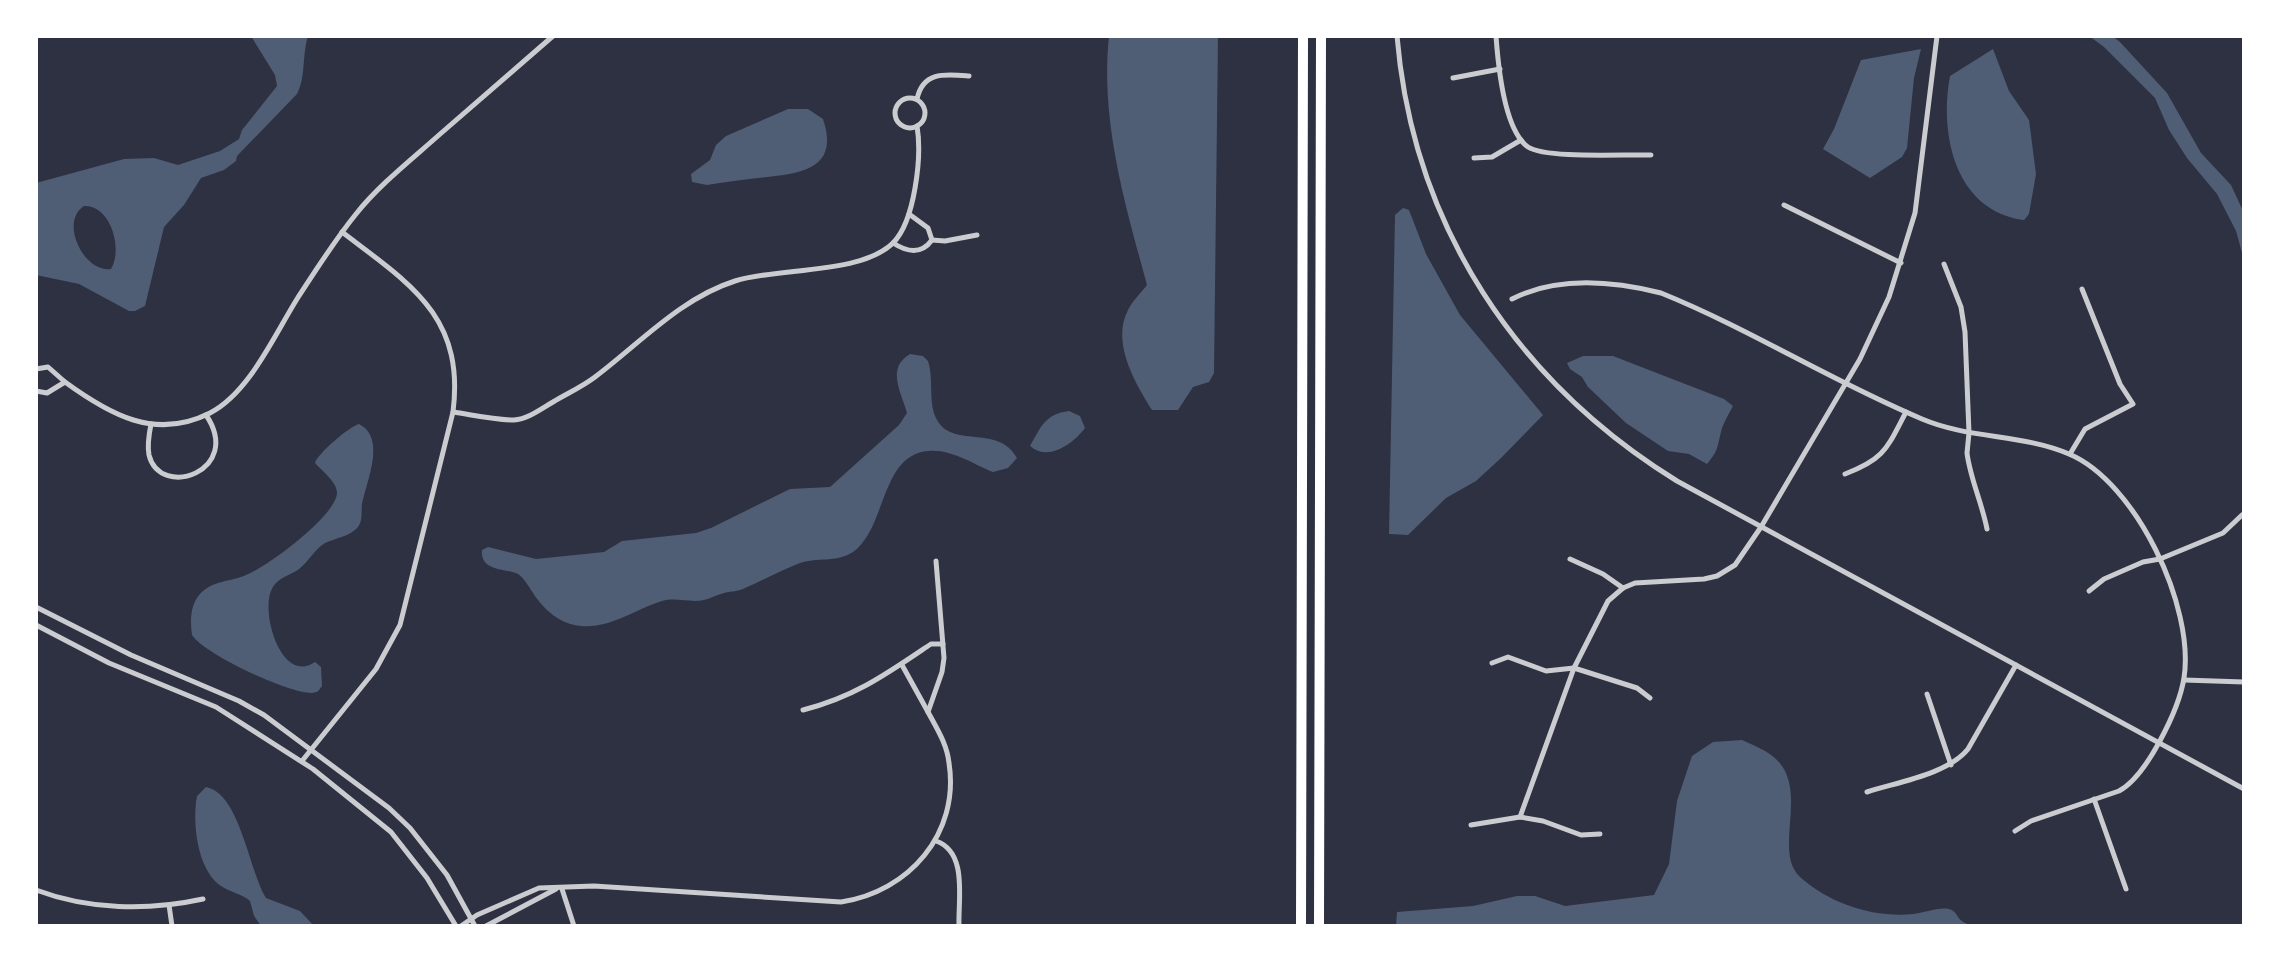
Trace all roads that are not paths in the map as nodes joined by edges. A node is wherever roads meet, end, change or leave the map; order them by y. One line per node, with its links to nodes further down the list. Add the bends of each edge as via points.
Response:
1 (553, 36): 17 (street, via 401,168)
2 (1303, 36): 81 (highway)
3 (1321, 36): 82 (highway)
4 (1397, 36): 37 (street, via 1412,128 1438,208 1472,276 1514,339 1607,434 1677,481)
5 (1496, 36): 7 (street)
6 (1937, 36): 21 (street, via 1921,180)
7 (1500, 69): 9 (street); 12 (street)
8 (969, 76): 10 (street, via 931,77)
9 (1453, 78)
10 (917, 99): 11 (street, via 925,110); 11 (street, via 901,100 894,113 902,126)
11 (917, 126): 16 (street)
12 (1521, 140): 13 (street, via 1548,153); 14 (street, via 1492,157)
13 (1651, 155)
14 (1474, 158)
15 (1784, 205): 21 (street)
16 (909, 214): 19 (street, via 928,228); 20 (street)
17 (342, 232): 29 (street, via 409,284 434,313 453,362); 31 (street, via 245,382)
18 (977, 235): 19 (street)
19 (932, 240): 20 (street, via 916,251)
20 (893, 243): 29 (street, via 857,262 723,285 679,310 592,379 533,414 514,420)
21 (1901, 263): 27 (street, via 1876,328)
22 (1944, 264): 33 (street, via 1965,332)
23 (2082, 289): 34 (street, via 2133,404 2085,429)
24 (1512, 299): 27 (street, via 1556,285 1650,291)
25 (36, 369): 26 (street, via 48,367)
26 (65, 382): 28 (street, via 47,393); 32 (street, via 119,417)
27 (1846, 382): 30 (street); 37 (street)
28 (36, 391)
29 (453, 412): 58 (street, via 400,625 376,669)
30 (1906, 412): 33 (street); 35 (street, via 1872,464)
31 (206, 415): 32 (street); 32 (street, via 215,450 206,467 188,477 169,475 153,464)
32 (151, 424)
33 (1969, 433): 34 (street); 38 (street, via 1969,465)
34 (2070, 454): 40 (street, via 2111,483)
35 (1845, 474)
36 (2242, 515): 40 (street, via 2223,533)
37 (1761, 527): 42 (street, via 1740,560 1717,576); 49 (street)
38 (1987, 529)
39 (1570, 559): 42 (street)
40 (2160, 559): 43 (street, via 2117,573); 51 (street, via 2181,618)
41 (936, 561): 46 (street)
42 (1623, 588): 50 (street, via 1604,608)
43 (2089, 591)
44 (36, 607): 58 (street, via 239,701)
45 (36, 625): 59 (street, via 109,663 216,707)
46 (943, 644): 48 (street, via 931,644); 56 (street, via 942,672)
47 (1492, 663): 50 (street, via 1508,657 1546,671)
48 (902, 665): 55 (street, via 845,697); 56 (street)
49 (2016, 665): 57 (street); 60 (street, via 1968,749)
50 (1574, 668): 54 (street, via 1637,688); 64 (street)
51 (2184, 680): 52 (street); 57 (street)
52 (2244, 682)
53 (1927, 694): 60 (street)
54 (1650, 698)
55 (803, 710)
56 (928, 712): 68 (street, via 946,748 951,777)
57 (2157, 742): 61 (street); 63 (street, via 2135,779)
58 (312, 751): 59 (street); 74 (street, via 410,828)
59 (302, 761): 76 (street, via 391,832)
60 (1951, 765): 62 (street)
61 (2244, 789)
62 (1867, 792)
63 (2094, 799): 66 (street); 70 (street)
64 (1520, 817): 65 (street); 67 (street, via 1581,835)
65 (1471, 825)
66 (2015, 831)
67 (1600, 834)
68 (936, 841): 69 (street, via 904,877 867,896 841,902); 80 (street, via 949,847 958,863)
69 (559, 888): 74 (street, via 539,888); 78 (street); 79 (street)
70 (2126, 889)
71 (36, 890): 73 (street, via 93,904)
72 (203, 899): 73 (street)
73 (169, 905): 75 (street)
74 (472, 918): 76 (street); 77 (street)
75 (172, 926)
76 (458, 926)
77 (475, 926)
78 (486, 926)
79 (574, 926)
80 (959, 926)
81 (1301, 926)
82 (1319, 926)

